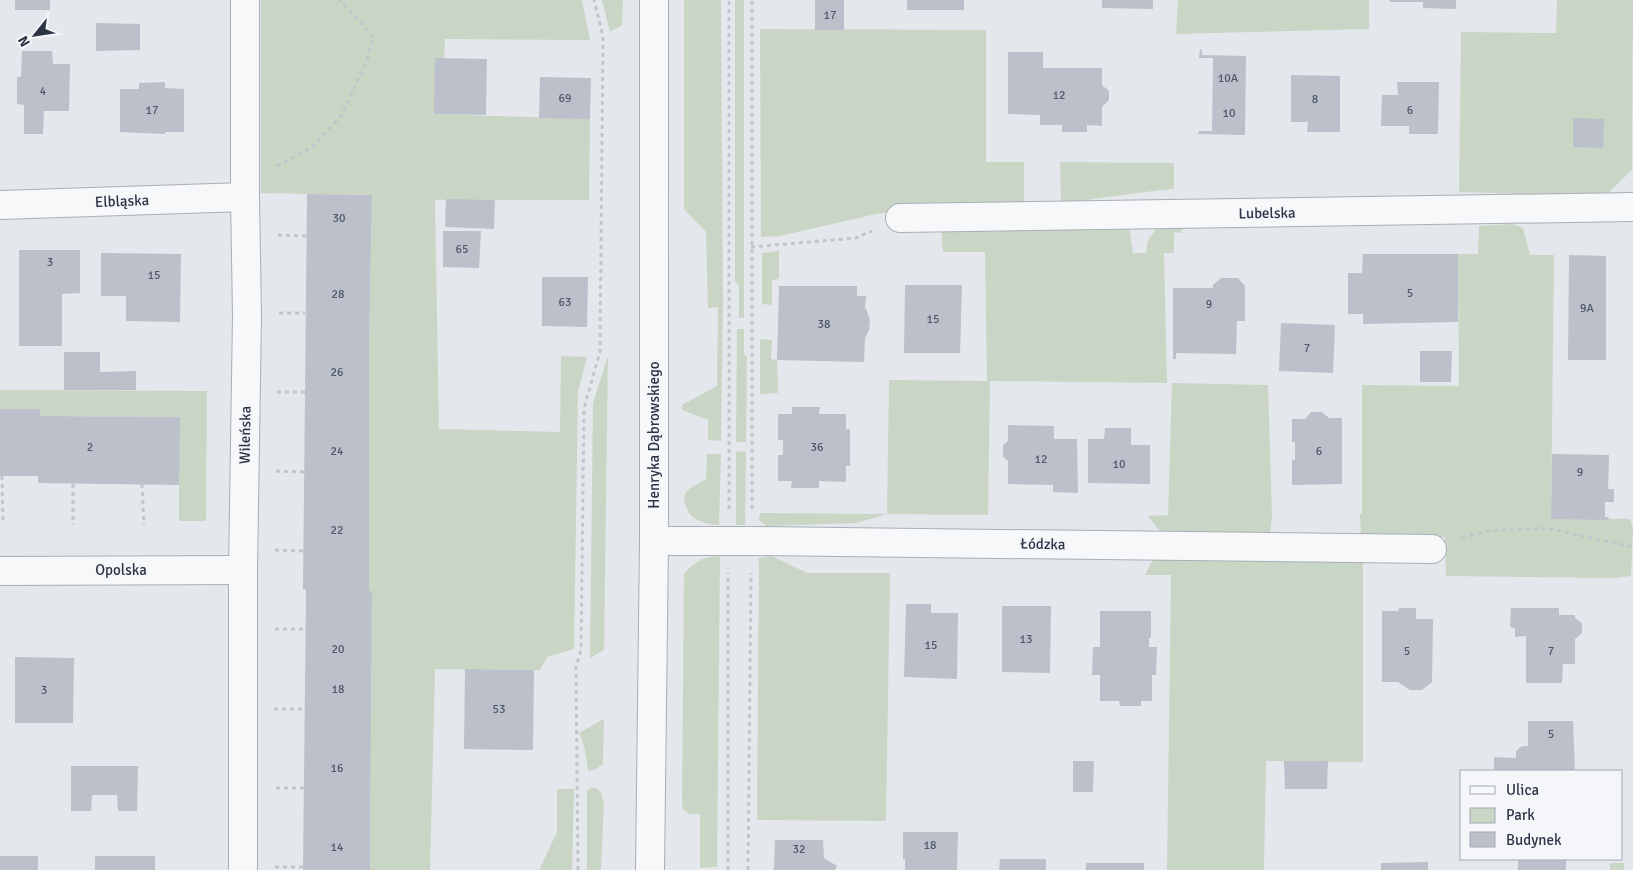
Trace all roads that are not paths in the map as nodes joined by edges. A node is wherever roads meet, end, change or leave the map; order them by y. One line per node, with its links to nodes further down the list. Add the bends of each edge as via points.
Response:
1 (245, 0): 3 (street, Wileńska)
2 (654, 0): 7 (street, Henryka Dąbrowskiego)
3 (245, 189): 4 (street, Elbląska); 9 (street, Wileńska, via 247,316)
4 (0, 205)
5 (1633, 207): 6 (street, Lubelska)
6 (900, 218)
7 (654, 541): 8 (street, Łódzka); 12 (street, Henryka Dąbrowskiego)
8 (1432, 549)
9 (243, 570): 10 (street, Opolska); 11 (street, Wileńska)
10 (0, 571)
11 (243, 870)
12 (650, 870)

